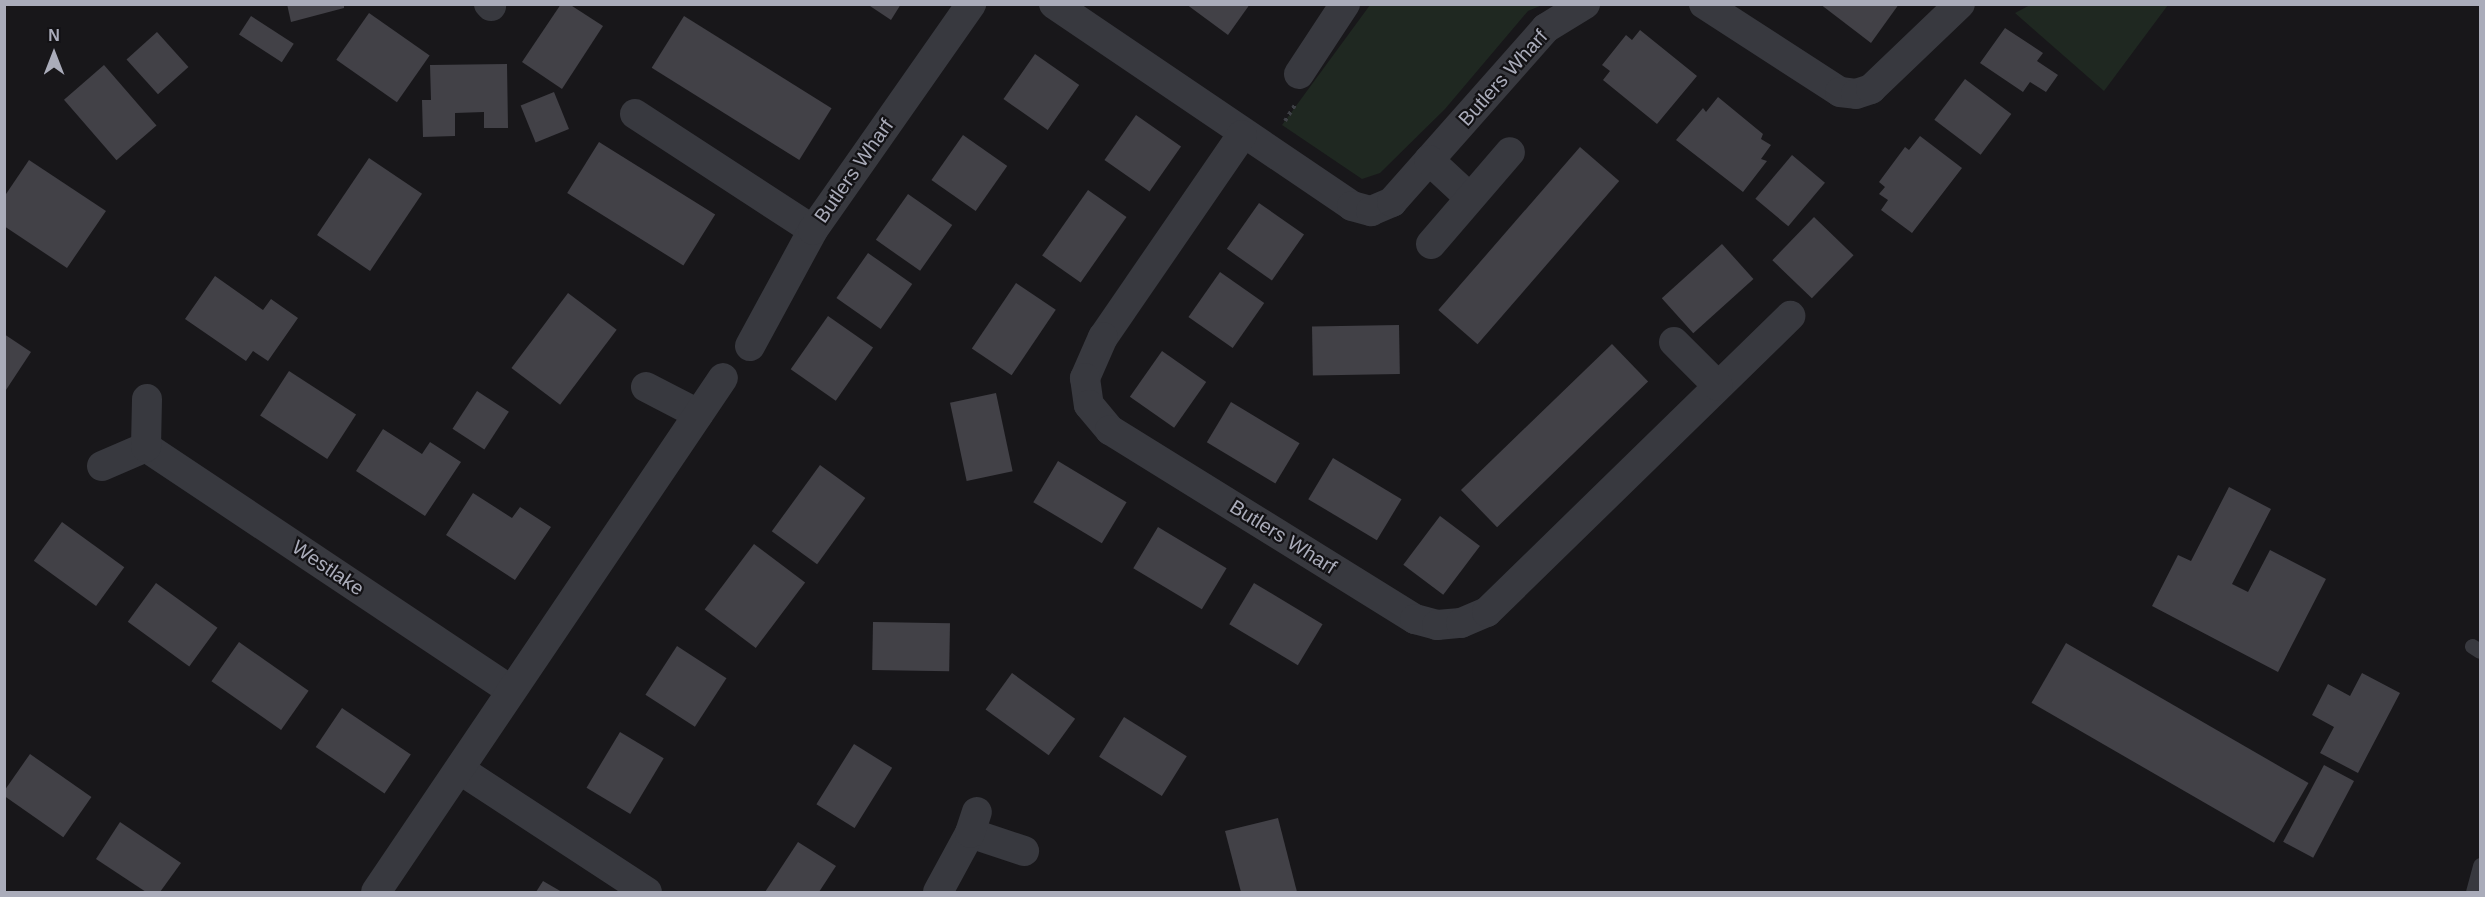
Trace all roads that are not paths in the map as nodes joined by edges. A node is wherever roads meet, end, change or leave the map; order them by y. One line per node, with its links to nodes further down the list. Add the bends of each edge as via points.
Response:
1 (971, 4): 13 (street, Butlers Wharf)
2 (1054, 4): 9 (street, Butlers Wharf)
3 (1345, 4): 7 (street)
4 (1585, 4): 11 (street, Butlers Wharf, via 1546,28)
5 (1704, 4): 6 (street, via 1840,92 1856,94 1870,89)
6 (1960, 4)
7 (1299, 74)
8 (635, 114): 13 (street)
9 (1242, 135): 11 (street, Butlers Wharf, via 1352,207 1371,211 1392,202); 19 (street, Butlers Wharf, via 1103,337 1085,378 1089,405 1110,430 1415,620 1437,625 1461,623 1487,612)
10 (1510, 152): 12 (street)
11 (1429, 160): 12 (street)
12 (1469, 198): 14 (street)
13 (813, 231): 17 (street, Butlers Wharf)
14 (1431, 244)
15 (1790, 316): 19 (street, Butlers Wharf)
16 (1674, 342): 19 (street)
17 (750, 346)
18 (723, 378): 22 (street)
19 (1718, 386)
20 (646, 387): 22 (street)
21 (147, 399): 23 (street)
22 (698, 414): 25 (street)
23 (146, 447): 24 (street); 25 (street, Westlake)
24 (102, 466)
25 (510, 690): 26 (street)
26 (462, 771): 29 (street); 30 (street)
27 (1024, 851): 31 (street, via 974,822)
28 (2481, 865): 32 (lane)
29 (376, 892)
30 (647, 892)
31 (938, 892)
32 (2473, 892)

